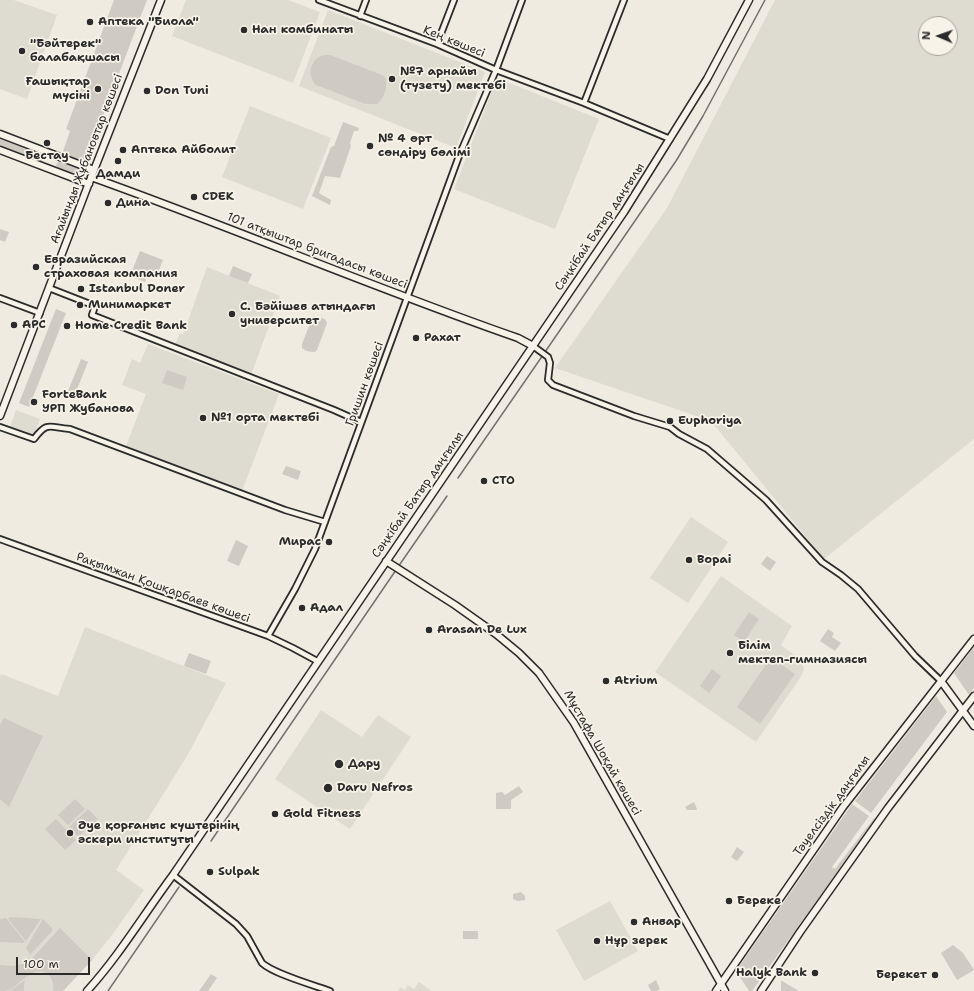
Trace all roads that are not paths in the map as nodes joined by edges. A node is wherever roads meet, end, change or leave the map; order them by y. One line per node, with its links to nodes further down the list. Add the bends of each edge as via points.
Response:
1 (161, 0): 15 (street, Ағайынды Жұбановтар көшесі)
2 (319, 0): 8 (street, Кең көшесі)
3 (366, 0): 8 (street)
4 (454, 0): 9 (street)
5 (522, 0): 10 (street, Гришин көшесі)
6 (624, 0): 11 (street)
7 (749, 0): 13 (street, Сәңкібай Батыр даңғылы, via 707,78)
8 (360, 16): 9 (street, Кең көшесі)
9 (437, 44): 10 (street, Кең көшесі)
10 (496, 70): 11 (street, Кең көшесі); 20 (street, Гришин көшесі, via 459,156)
11 (584, 103): 13 (street, Кең көшесі)
12 (0, 134): 15 (street)
13 (670, 139): 22 (street, Сәңкібай Батыр даңғылы)
14 (0, 150): 17 (street)
15 (94, 170): 16 (street, Ағайынды Жұбановтар көшесі)
16 (91, 177): 17 (street, Ағайынды Жұбановтар көшесі); 20 (street, 101 атқыштар бригадасы көшесі)
17 (89, 184): 18 (street, Ағайынды Жұбановтар көшесі)
18 (49, 288): 21 (street, Ағайынды Жұбановтар көшесі); 24 (street, via 94,306 92,316)
19 (0, 298): 21 (street)
20 (407, 298): 22 (street, 101 атқыштар бригадасы көшесі); 24 (street, Гришин көшесі)
21 (40, 313): 23 (street, Ағайынды Жұбановтар көшесі)
22 (534, 346): 28 (street, Сәңкібай Батыр даңғылы); 32 (street, via 548,357 548,380 553,385 670,427 716,456 766,500 822,562 858,589 915,656)
23 (0, 416)
24 (361, 422): 26 (street, Гришин көшесі)
25 (0, 427): 26 (street, via 34,439 43,428 50,425 70,429 285,510)
26 (325, 522): 29 (street, Гришин көшесі, via 296,589)
27 (0, 539): 29 (street, Рақымжан Қошқарбаев көшесі)
28 (386, 561): 31 (street, Сәңкібай Батыр даңғылы); 37 (street, Мұстафа Шоқай көшесі, via 496,634 540,673 574,723)
29 (268, 636): 31 (street, Рақымжан Қошқарбаев көшесі)
30 (974, 638): 32 (street, Тәуелсіздік даңғылы)
31 (317, 662): 36 (street, Сәңкібай Батыр даңғылы)
32 (941, 681): 34 (street); 37 (street, Тәуелсіздік даңғылы, via 842,807)
33 (974, 696): 34 (street)
34 (963, 711): 35 (street); 42 (street, via 888,808)
35 (974, 726)
36 (172, 876): 38 (street, Сәңкібай Батыр даңғылы, via 120,950); 39 (street, via 236,924 247,936 265,966)
37 (720, 983): 40 (street, Тәуелсіздік даңғылы); 41 (street, Мұстафа Шоқай көшесі)
38 (87, 991)
39 (330, 991)
40 (716, 991)
41 (725, 991)
42 (761, 991)

